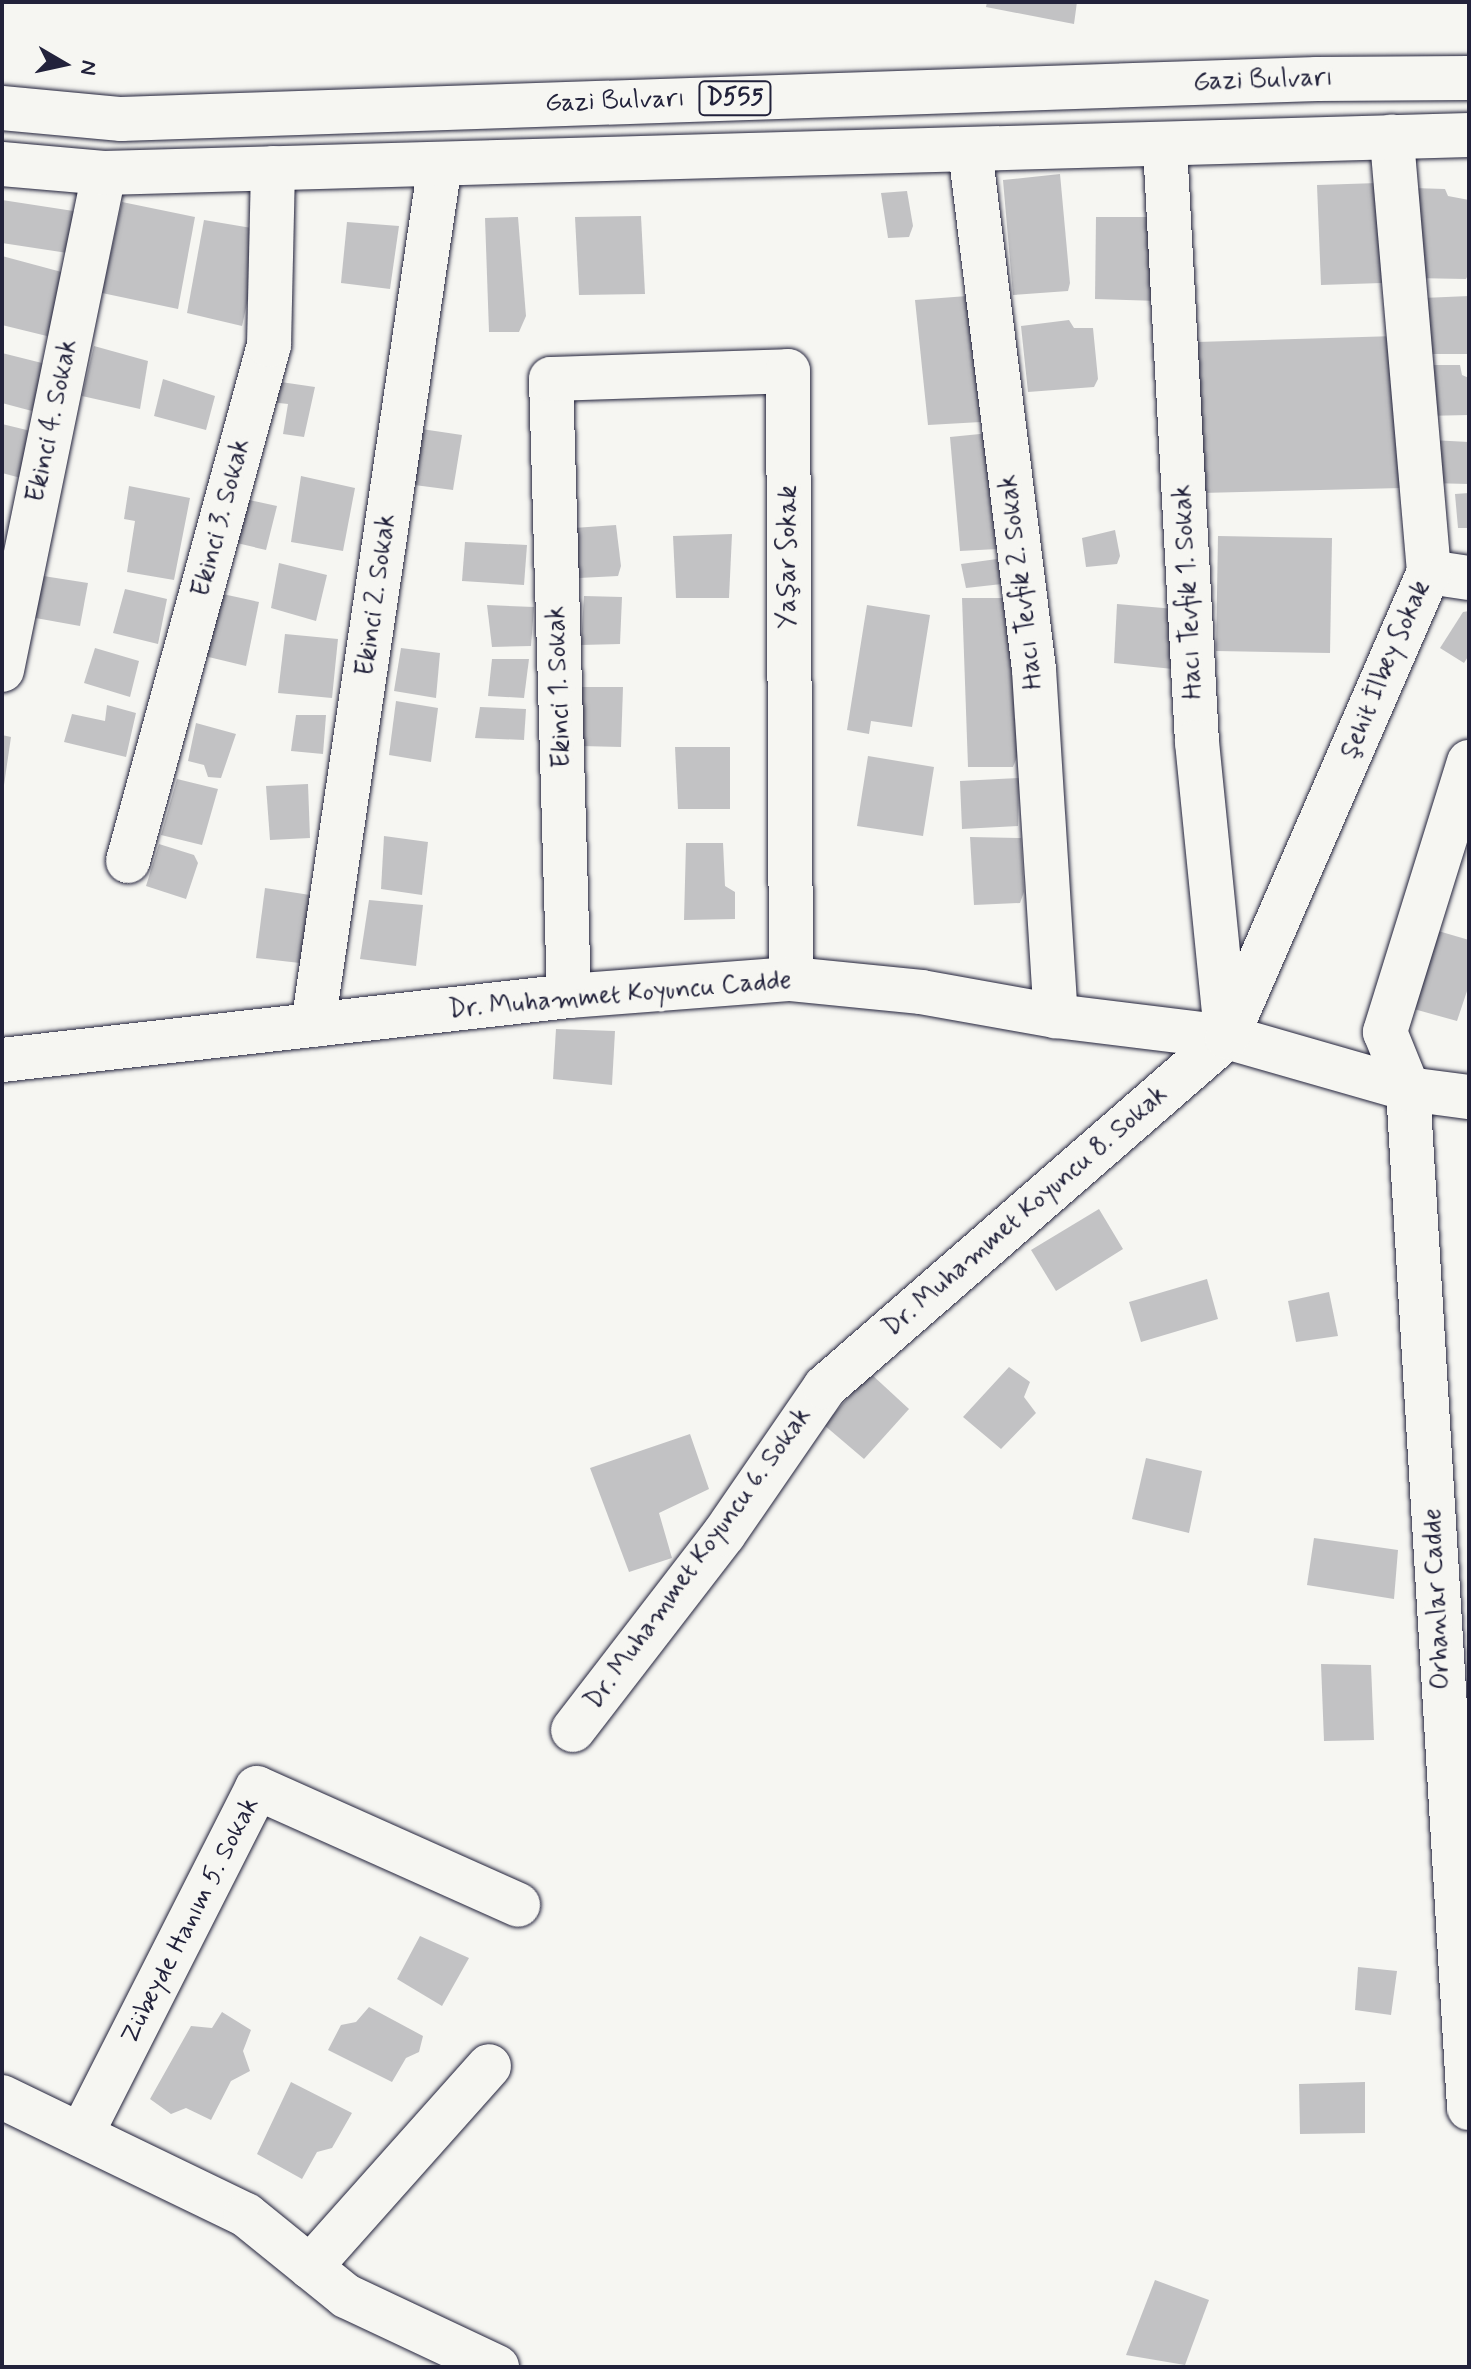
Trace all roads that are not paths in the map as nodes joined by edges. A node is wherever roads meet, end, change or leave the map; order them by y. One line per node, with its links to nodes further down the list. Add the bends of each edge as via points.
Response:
1 (1469, 78): 2 (street, Gazi Bulvarı / D555, via 121,119)
2 (2, 108)
3 (1469, 135): 4 (street, D555)
4 (1392, 137): 5 (street, D555); 12 (street, Şehit İlbey Sokak)
5 (1165, 146): 6 (street, D555); 20 (street, Hacı Tevfik 1. Sokak, via 1197,742)
6 (970, 150): 8 (street, D555); 18 (street, Hacı Tevfik 2. Sokak, via 1034,670)
7 (2, 164): 10 (street, D555)
8 (440, 164): 9 (street, D555); 19 (street, Ekinci 2. Sokak)
9 (273, 168): 10 (street, D555); 15 (street, Ekinci 3. Sokak, via 269,345)
10 (104, 173): 13 (street, Ekinci 4. Sokak)
11 (551, 379): 16 (street, Yaşar Sokak, via 788,371); 17 (street, Ekinci 1. Sokak)
12 (1449, 575): 20 (street, Şehit İlbey Sokak)
13 (2, 670)
14 (1469, 764): 22 (street, Orhanlar Cadde, via 1385,1032)
15 (128, 861)
16 (791, 979): 17 (street, Dr. Muhammet Koyuncu Cadde); 18 (street, Dr. Muhammet Koyuncu Cadde, via 921,992)
17 (569, 996): 19 (street, Dr. Muhammet Koyuncu Cadde)
18 (1056, 1016): 20 (street, Dr. Muhammet Koyuncu Cadde)
19 (313, 1025): 21 (street, Dr. Muhammet Koyuncu Cadde)
20 (1227, 1037): 22 (street, Dr. Muhammet Koyuncu Cadde); 24 (street, Dr. Muhammet Koyuncu 8. Sokak)
21 (2, 1060)
22 (1408, 1089): 23 (street, Dr. Muhammet Koyuncu Cadde); 29 (street, Orhanlar Cadde)
23 (1469, 1097)
24 (825, 1387): 25 (street, Dr. Muhammet Koyuncu 6. Sokak, via 724,1534)
25 (573, 1730)
26 (518, 1905): 30 (street, Zübeyde Hanım 5. Sokak, via 257,1788)
27 (489, 2066): 31 (street)
28 (2, 2097): 30 (street)
29 (1469, 2108)
30 (81, 2135): 31 (street, via 246,2215)
31 (310, 2267): 32 (street, via 346,2296)
32 (497, 2367)

